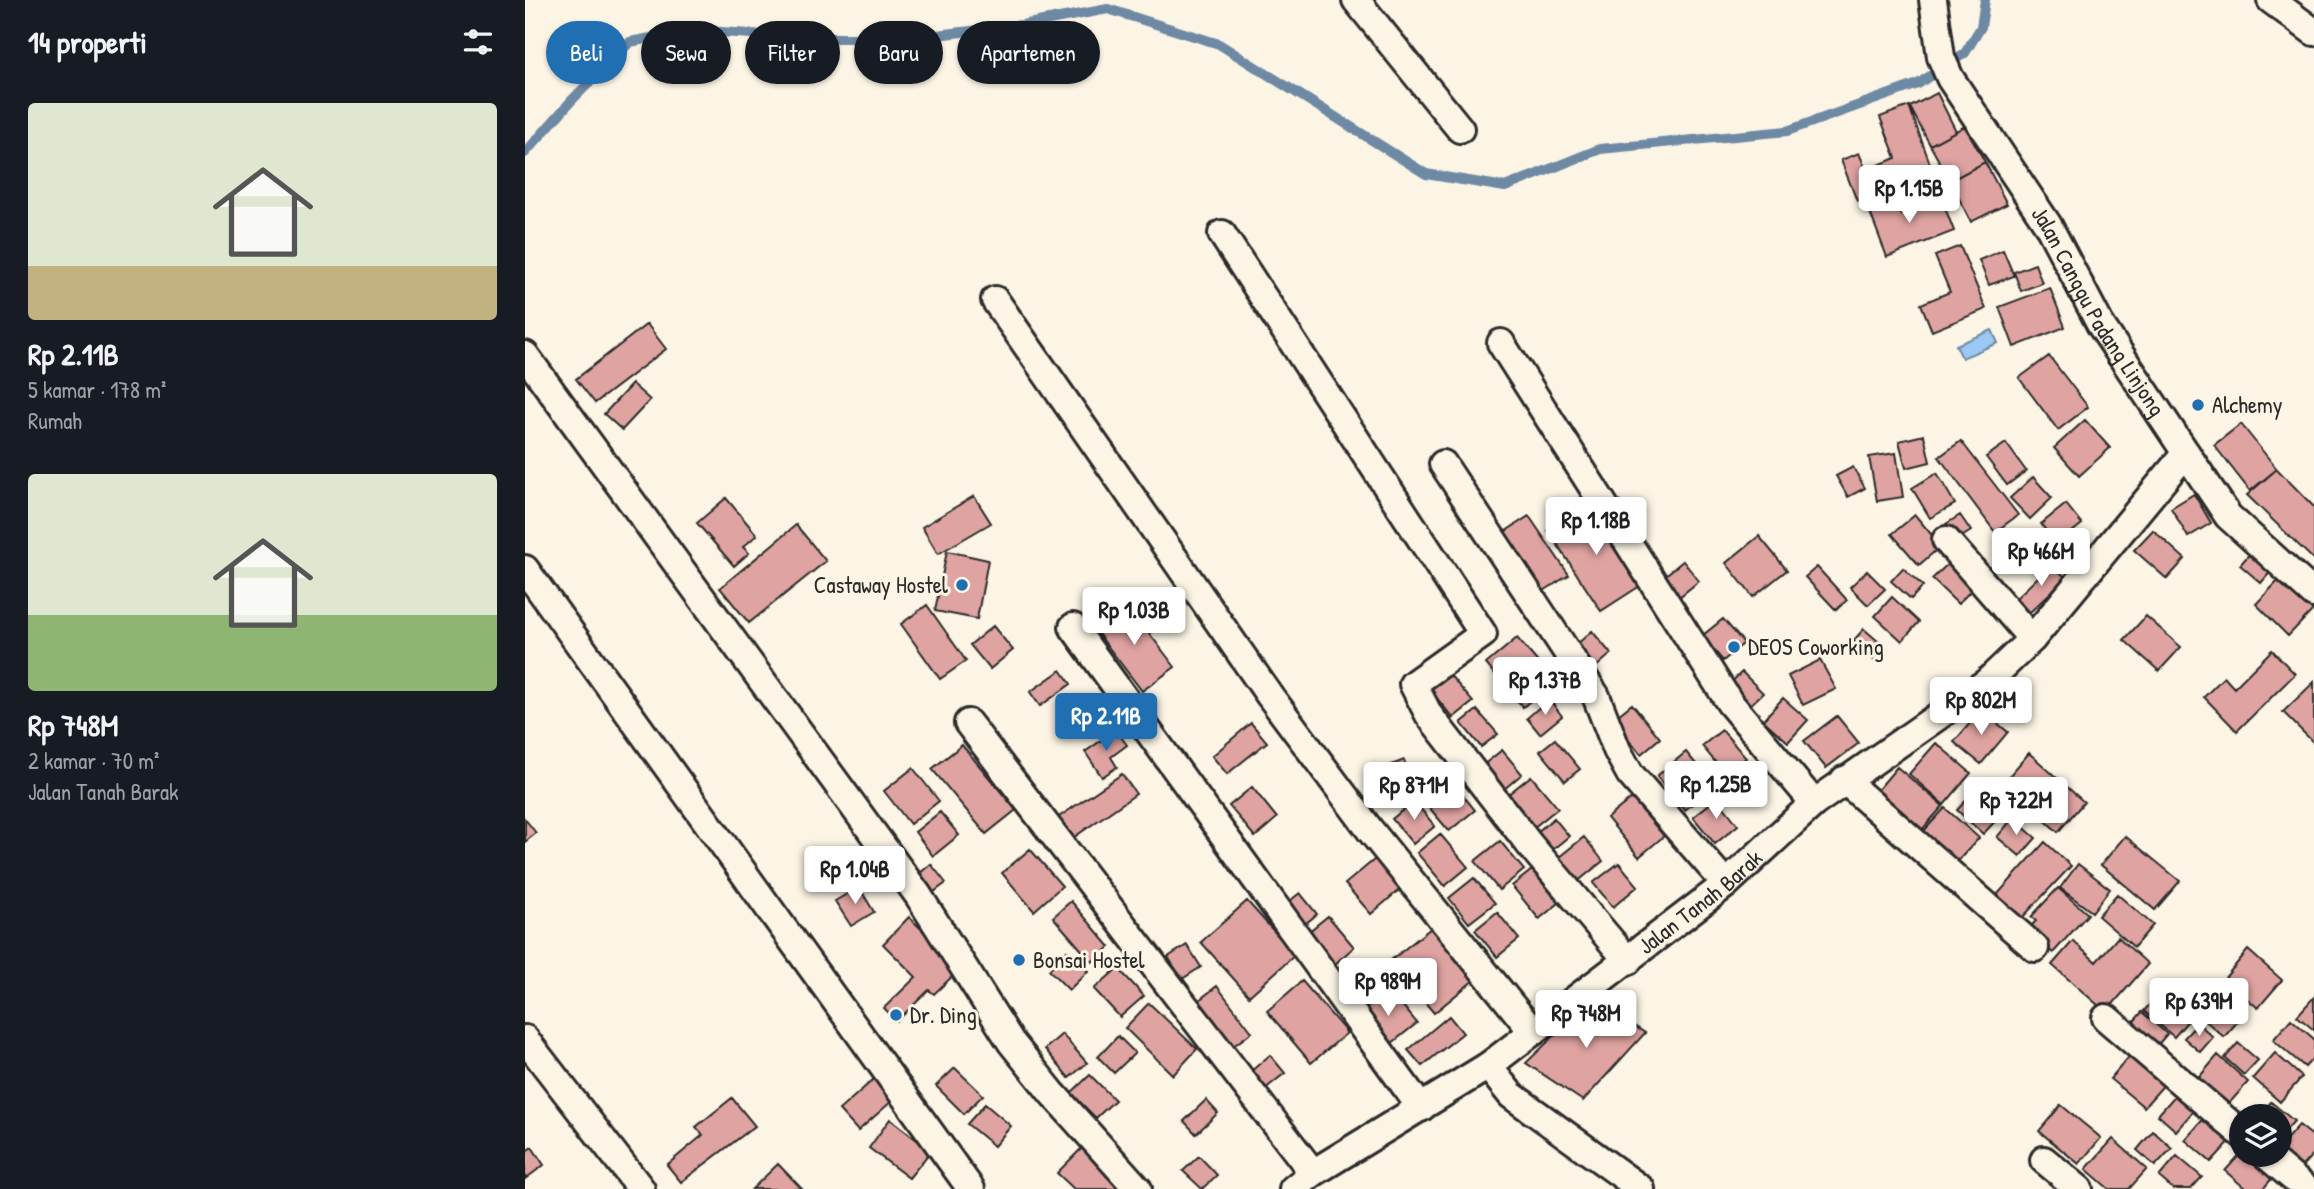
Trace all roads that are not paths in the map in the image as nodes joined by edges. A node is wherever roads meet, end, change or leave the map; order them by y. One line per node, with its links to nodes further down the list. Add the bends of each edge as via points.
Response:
1 (1356, 0): 5 (street)
2 (1933, 0): 10 (street, Jalan Canggu Padang Linjong, via 1945,67 2048,225 2100,324)
3 (2271, 0): 4 (street)
4 (2314, 32)
5 (1459, 129)
6 (1222, 234): 22 (street, via 1483,634 1413,684 1429,715)
7 (995, 300): 24 (street, via 1270,696 1370,830)
8 (1501, 343): 19 (street, via 1730,704)
9 (525, 355): 34 (street, via 918,895 1011,1042)
10 (2186, 453): 14 (street, Jalan Canggu Padang Linjong, via 2228,516); 16 (street, Jalan Tanah Barak)
11 (1443, 464): 20 (street, via 1596,696 1630,774)
12 (1946, 540): 16 (street)
13 (525, 569): 33 (street)
14 (2314, 594)
15 (1073, 627): 27 (street)
16 (2032, 639): 18 (street, Jalan Tanah Barak, via 1987,681)
17 (968, 723): 31 (street)
18 (1844, 780): 19 (street, Jalan Tanah Barak); 21 (street)
19 (1814, 803): 20 (street, Jalan Tanah Barak)
20 (1726, 884): 22 (street, Jalan Tanah Barak)
21 (2035, 948)
22 (1628, 961): 24 (street, Jalan Tanah Barak)
23 (2106, 1018): 28 (street)
24 (1533, 1032): 26 (street, Jalan Tanah Barak)
25 (525, 1039): 32 (street)
26 (1488, 1066): 27 (street, Jalan Tanah Barak); 35 (street, via 1511,1096)
27 (1422, 1108): 31 (street, Jalan Tanah Barak)
28 (2229, 1123)
29 (2044, 1160): 36 (street)
30 (2280, 1167): 37 (street)
31 (1303, 1181)
32 (642, 1189)
33 (971, 1189)
34 (1138, 1189)
35 (1641, 1189)
36 (2079, 1189)
37 (2306, 1189)

